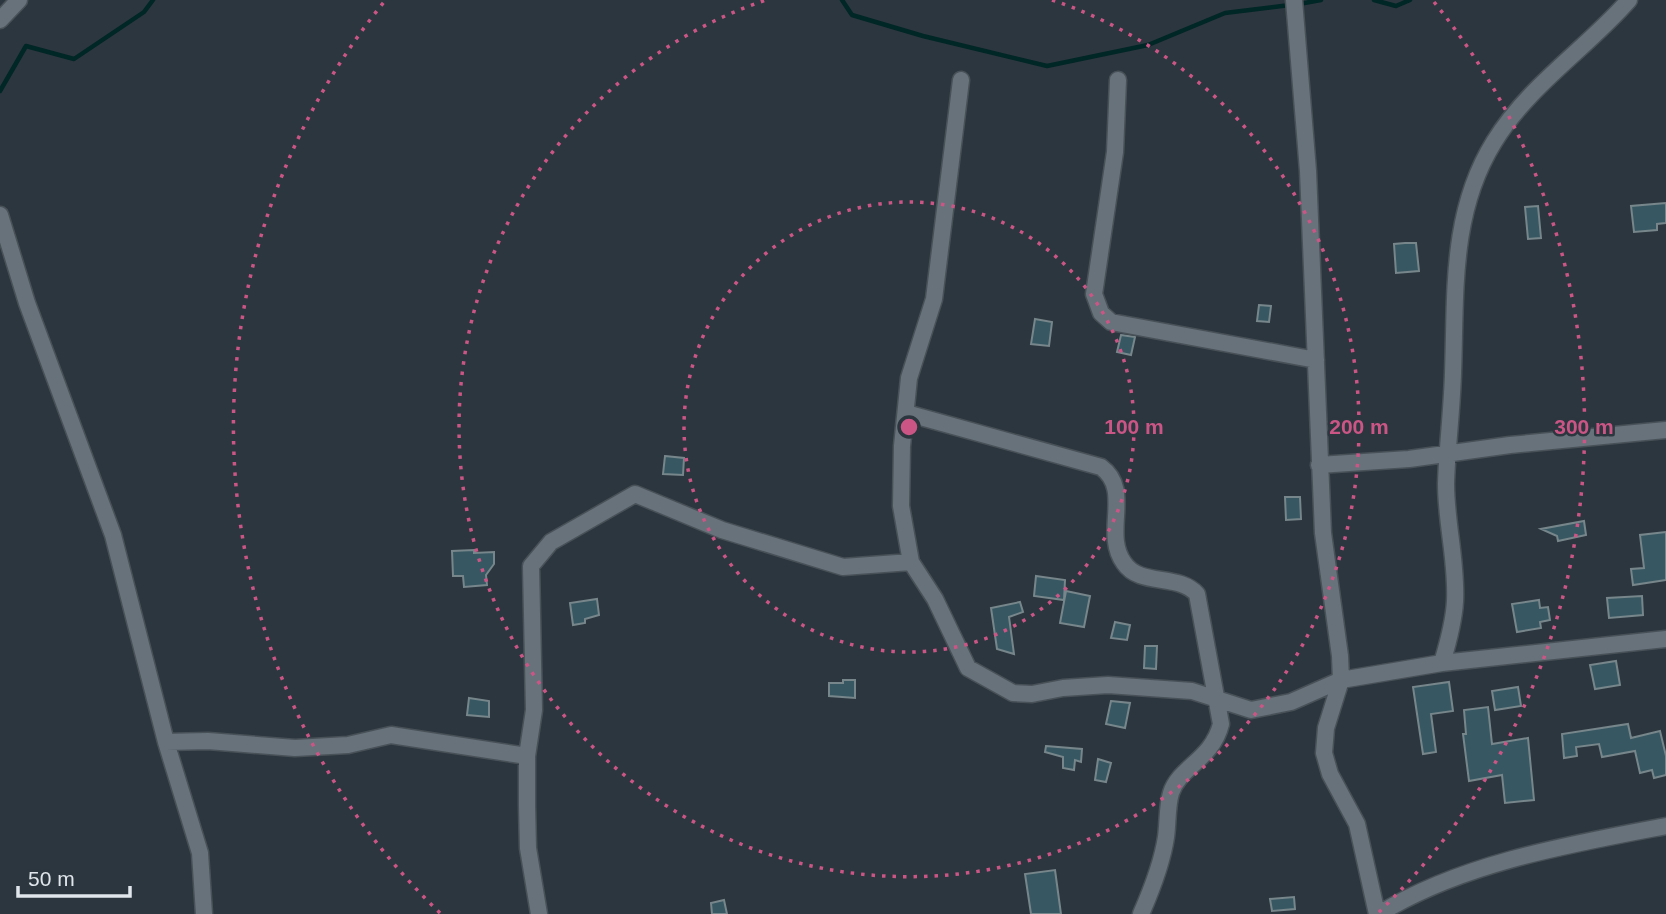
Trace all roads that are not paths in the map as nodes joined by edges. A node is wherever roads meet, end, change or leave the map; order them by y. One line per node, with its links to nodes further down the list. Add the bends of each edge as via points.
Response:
1 (19, 0): 4 (street)
2 (1294, 0): 8 (street, via 1308,171)
3 (1629, 0): 11 (street, via 1517,109 1478,173 1458,242)
4 (0, 20)
5 (961, 80): 9 (street, via 934,299 909,378)
6 (1118, 80): 8 (street, via 1115,152 1094,294 1101,313 1111,322)
7 (0, 215): 18 (street, via 27,303 113,535)
8 (1315, 360): 12 (street)
9 (906, 413): 13 (street, via 900,477); 17 (street, via 1109,473 1117,492 1117,547 1123,563 1133,572 1189,585 1197,594)
10 (1666, 430): 11 (street)
11 (1450, 453): 12 (street); 15 (street, via 1446,482 1455,601)
12 (1319, 465): 16 (street)
13 (911, 562): 17 (street, via 935,599 968,668 1013,693 1108,685); 19 (street, via 843,567 722,530 643,495 628,497 551,542 531,566 534,710)
14 (1666, 639): 15 (street)
15 (1442, 663): 16 (street)
16 (1341, 680): 17 (street, via 1315,693 1251,710); 24 (street, via 1326,728 1324,753 1357,824)
17 (1214, 697): 23 (street, via 1221,724 1217,739 1170,794 1162,861)
18 (166, 742): 19 (street, via 295,748 348,745 391,735); 21 (street, via 200,853)
19 (527, 756): 22 (street, via 528,848)
20 (1666, 826): 24 (street, via 1443,880)
21 (204, 914)
22 (539, 914)
23 (1140, 914)
24 (1378, 914)

